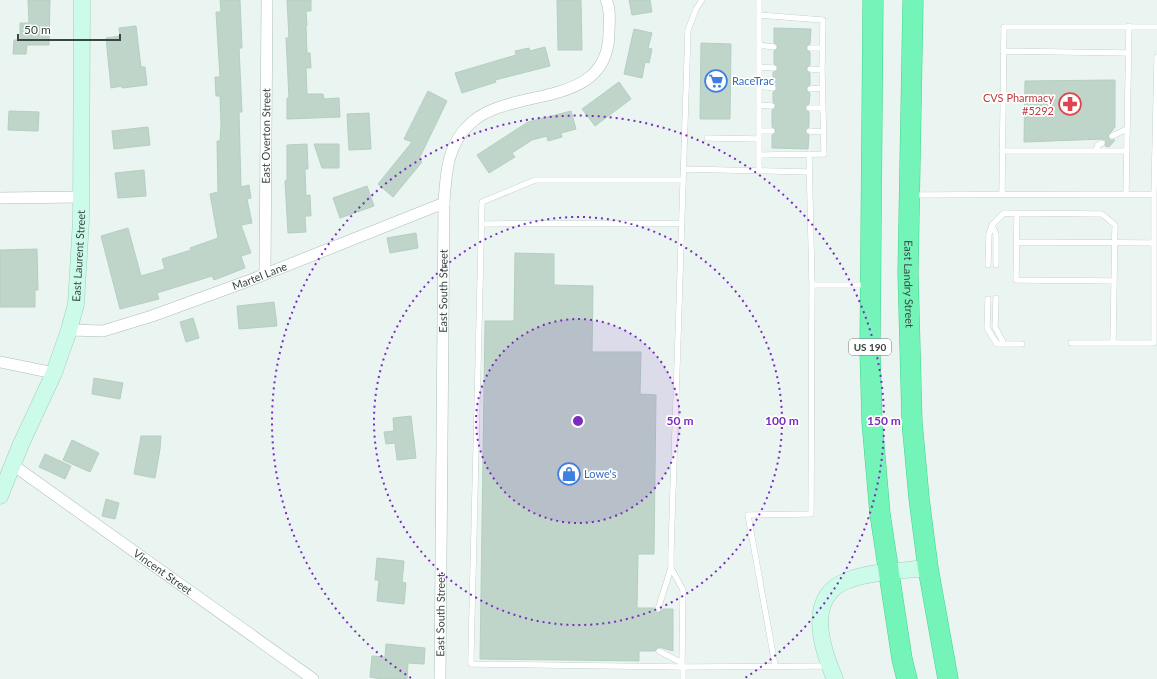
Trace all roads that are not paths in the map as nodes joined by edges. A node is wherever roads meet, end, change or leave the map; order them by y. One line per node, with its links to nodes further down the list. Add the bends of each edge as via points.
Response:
1 (82, 0): 52 (street, East Laurent Street)
2 (267, 0): 64 (street, East Overton Street)
3 (606, 0): 54 (street, East South Street, via 609,20 607,54 597,69 584,83 568,90 502,106 486,112 471,122 451,150)
4 (702, 0): 44 (lane, via 688,30)
5 (759, 0): 8 (lane)
6 (913, 0): 51 (highway, East Landry Street)
7 (873, 6): 67 (highway, US 190)
8 (759, 15): 11 (lane); 14 (lane, via 823,20)
9 (1129, 26): 10 (lane); 15 (lane, via 1004,27); 16 (lane)
10 (1157, 27)
11 (759, 45): 12 (lane); 18 (lane)
12 (774, 47)
13 (810, 48): 14 (lane)
14 (822, 48): 21 (lane)
15 (1003, 51): 16 (lane); 40 (lane)
16 (1129, 53): 30 (lane)
17 (1157, 57): 50 (lane)
18 (759, 67): 19 (lane); 22 (lane)
19 (774, 68)
20 (810, 69): 21 (lane)
21 (822, 70): 24 (lane)
22 (759, 86): 23 (lane); 26 (lane)
23 (773, 88)
24 (822, 88): 25 (lane); 29 (lane)
25 (810, 89)
26 (759, 105): 27 (lane); 31 (lane)
27 (772, 106)
28 (809, 108): 29 (lane)
29 (823, 108): 34 (lane)
30 (1127, 129): 35 (lane); 41 (lane)
31 (759, 131): 32 (lane); 37 (lane)
32 (772, 131)
33 (809, 131): 34 (lane)
34 (824, 132): 42 (lane, via 824,154)
35 (1112, 136)
36 (707, 138): 37 (lane)
37 (759, 139): 43 (lane)
38 (1102, 143): 39 (lane)
39 (1096, 150): 40 (lane); 41 (lane)
40 (1002, 151): 49 (lane)
41 (1127, 151): 48 (lane)
42 (809, 154): 43 (lane); 46 (lane)
43 (758, 155): 45 (lane)
44 (684, 169): 45 (lane); 47 (lane)
45 (759, 170): 46 (lane)
46 (809, 172): 66 (lane)
47 (683, 180): 56 (lane); 57 (lane, via 536,180 482,202)
48 (1126, 193): 49 (lane); 50 (lane)
49 (1002, 194): 51 (lane)
50 (1154, 194): 61 (lane)
51 (910, 195): 80 (highway, East Landry Street, via 909,336 912,422)
52 (81, 197): 53 (street); 70 (street, East Laurent Street, via 76,304)
53 (0, 198)
54 (444, 203): 64 (street, Martel Lane); 88 (street, East South Street)
55 (1017, 213): 58 (lane, via 1004,213); 59 (lane); 60 (lane, via 1102,214 1115,225)
56 (682, 223): 57 (lane); 79 (lane)
57 (481, 224): 84 (lane, via 471,664)
58 (992, 224): 62 (lane, via 988,234); 63 (lane, via 996,234)
59 (1017, 242): 60 (lane); 65 (lane, via 1016,280)
60 (1115, 243): 61 (lane); 65 (lane)
61 (1154, 243): 72 (lane, via 1154,343)
62 (988, 265)
63 (996, 265)
64 (265, 273): 70 (street, Martel Lane, via 184,305 103,331)
65 (1114, 281): 72 (lane)
66 (812, 285): 67 (lane); 85 (lane, via 811,514 748,515)
67 (870, 285): 81 (highway, US 190, via 872,422)
68 (988, 298): 73 (lane, via 987,328 996,344)
69 (996, 298): 73 (lane, via 995,327)
70 (69, 330): 76 (street, East Laurent Street)
71 (1071, 343): 72 (lane)
72 (1113, 343)
73 (1004, 344): 74 (lane)
74 (1022, 344)
75 (0, 362): 76 (street)
76 (54, 373): 77 (street, East Laurent Street)
77 (13, 465): 78 (street, East Laurent Street); 87 (street, Vincent Street)
78 (0, 496)
79 (671, 568): 82 (lane); 84 (lane, via 683,590)
80 (928, 568): 81 (street); 91 (highway, East Landry Street)
81 (888, 573): 86 (street, via 845,582 831,591 823,606 820,622 821,639); 90 (highway, US 190)
82 (658, 609)
83 (659, 651): 84 (lane)
84 (683, 665): 85 (lane); 89 (lane)
85 (775, 665): 86 (lane)
86 (832, 672)
87 (313, 679)
88 (440, 679)
89 (683, 679)
90 (907, 679)
91 (948, 679)

